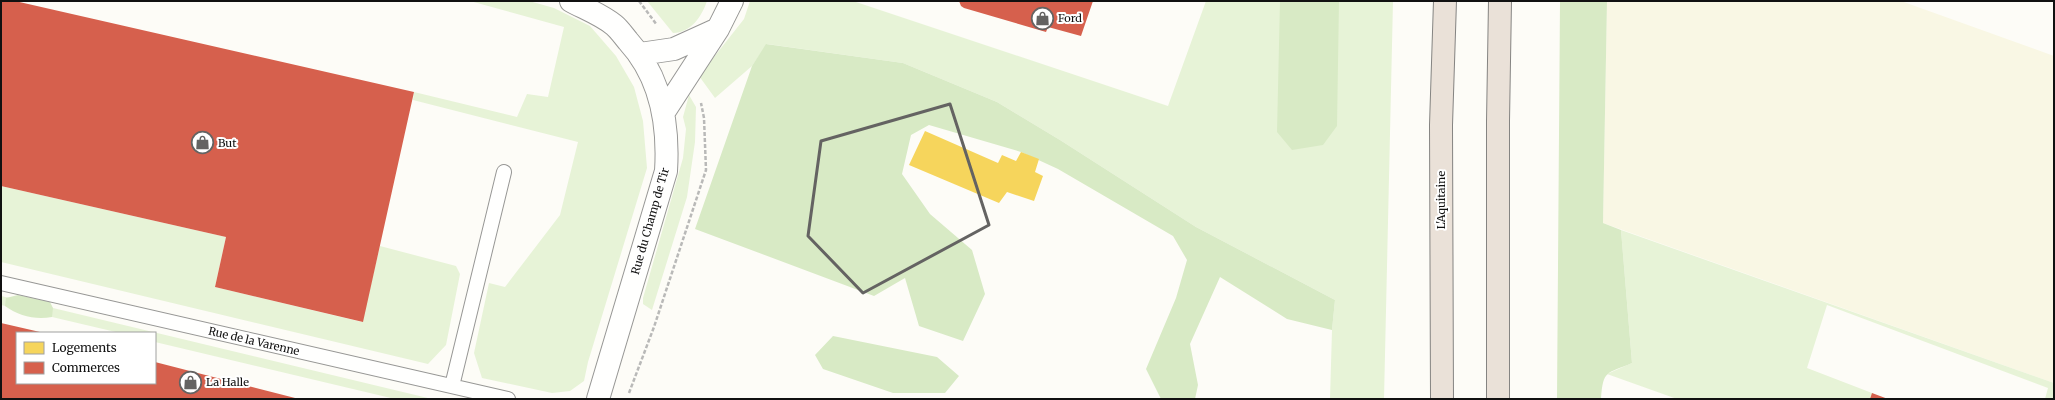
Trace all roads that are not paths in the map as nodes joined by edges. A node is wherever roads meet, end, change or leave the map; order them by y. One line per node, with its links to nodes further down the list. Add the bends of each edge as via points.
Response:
1 (571, 1): 6 (street, Rue du Champ de Tir, via 614,24)
2 (732, 1): 5 (street)
3 (1445, 1): 13 (highway, L'Aquitaine, via 1441,125)
4 (1500, 1): 14 (highway)
5 (718, 29): 6 (street, via 674,49); 7 (street)
6 (640, 54): 7 (street, Rue du Champ de Tir, via 656,87)
7 (664, 112): 12 (street, Rue du Champ de Tir, via 668,142 666,171)
8 (504, 172): 10 (lane)
9 (1, 282): 10 (lane, Rue de la Varenne)
10 (452, 386): 11 (lane, Rue de la Varenne)
11 (508, 399)
12 (598, 399)
13 (1442, 399)
14 (1498, 399)

